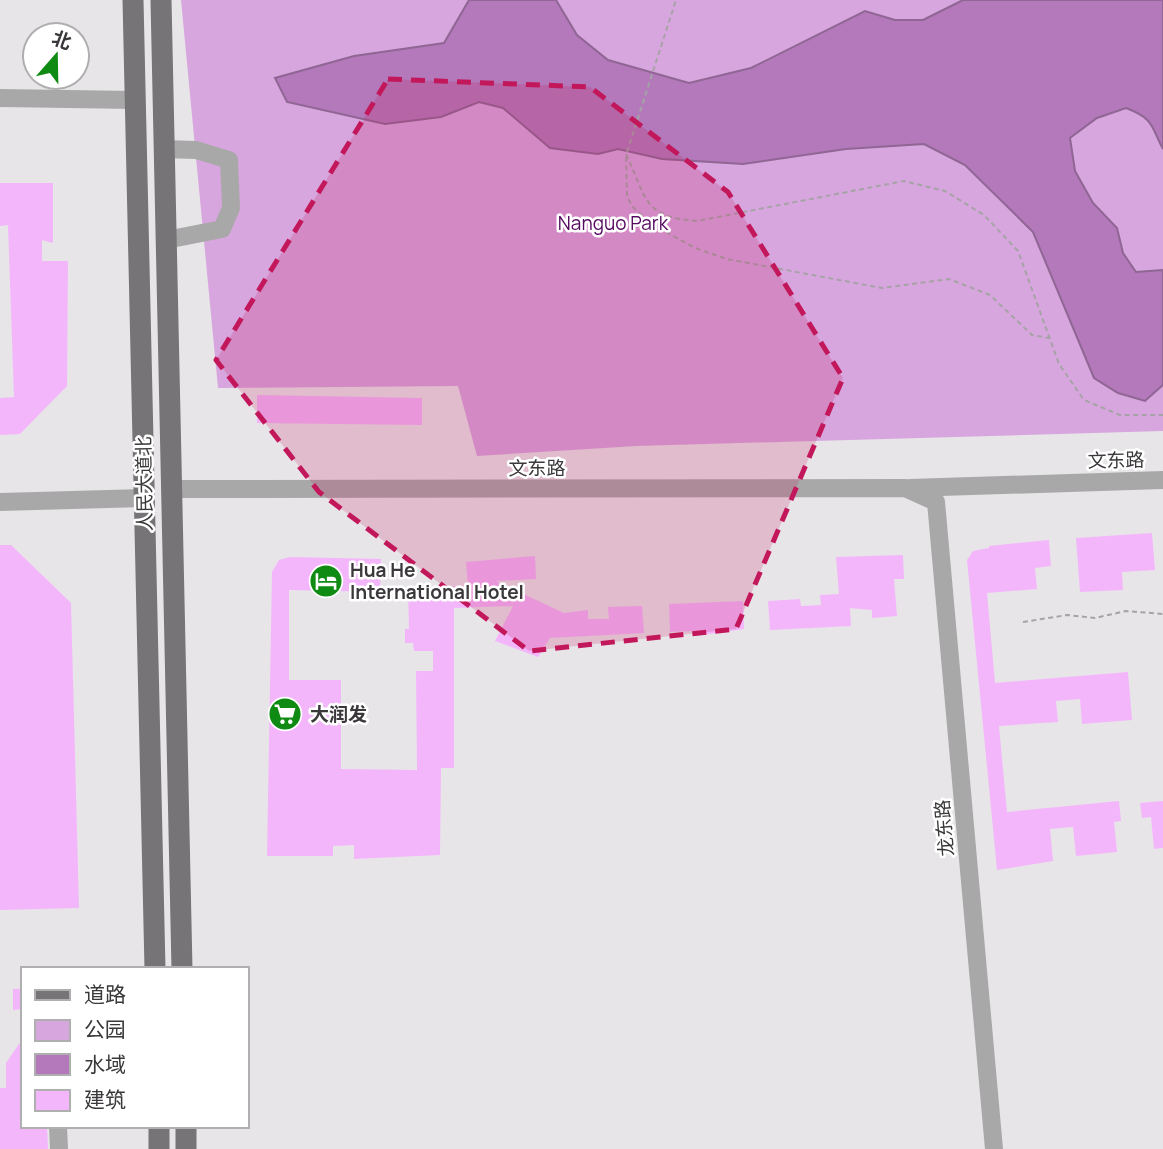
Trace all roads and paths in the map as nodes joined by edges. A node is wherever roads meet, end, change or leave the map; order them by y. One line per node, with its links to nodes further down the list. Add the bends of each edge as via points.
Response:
1 (133, 0): 5 (main road, 人民大道北)
2 (161, 0): 6 (main road, 人民大道北)
3 (676, 0): 7 (path)
4 (0, 98): 5 (street)
5 (135, 100): 14 (main road, 人民大道北)
6 (164, 149): 8 (main road, 人民大道北); 8 (street, via 196,150 229,160 231,208 222,229)
7 (626, 154): 9 (path, via 627,197 633,207 648,222 695,248 727,259 882,288 949,279 990,295 1032,335); 9 (path, via 653,210 672,219 697,221 904,181 946,191 984,215 1018,251)
8 (166, 240): 13 (main road, 人民大道北)
9 (1050, 339): 10 (path, via 1059,363 1084,400 1120,415)
10 (1163, 415)
11 (1163, 480): 12 (street, 文东路)
12 (903, 488): 13 (street, 文东路); 16 (street, 文东路)
13 (172, 489): 20 (main road, 人民大道北)
14 (144, 498): 15 (street); 19 (main road, 人民大道北)
15 (0, 502)
16 (936, 502): 27 (street, 龙东路)
17 (1163, 614): 18 (path, via 1126,611 1095,618 1067,615)
18 (1023, 622)
19 (155, 967)
20 (182, 967)
21 (58, 1128): 24 (street)
22 (159, 1128): 25 (main road)
23 (186, 1128): 26 (main road)
24 (59, 1149)
25 (159, 1149)
26 (186, 1149)
27 (994, 1149)

